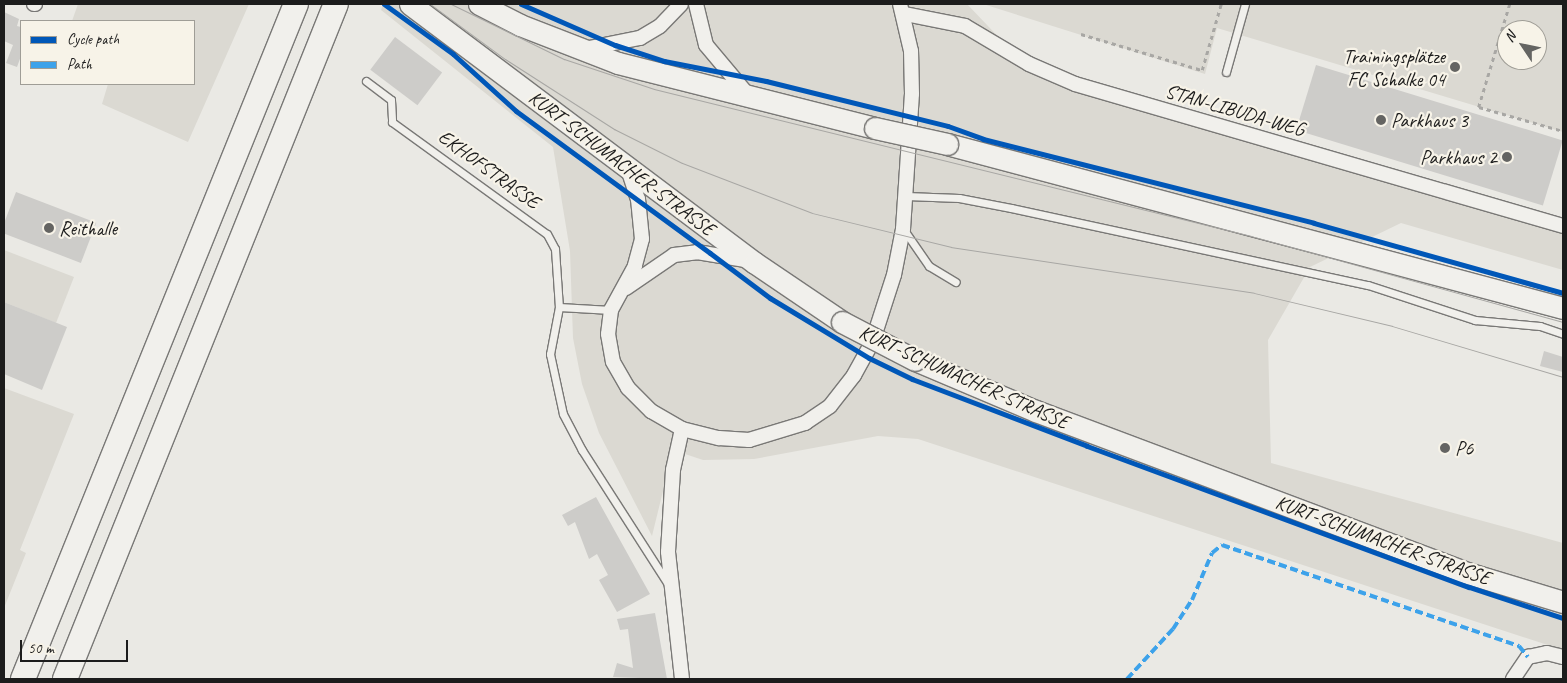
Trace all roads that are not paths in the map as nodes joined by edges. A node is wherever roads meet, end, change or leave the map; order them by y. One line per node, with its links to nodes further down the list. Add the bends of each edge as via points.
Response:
1 (296, 4): 28 (highway)
2 (336, 4): 29 (highway)
3 (410, 4): 13 (main road, KURT-SCHUMACHER-STRASSE)
4 (479, 4): 9 (main road)
5 (681, 4): 9 (street, via 660,26 640,38)
6 (696, 4): 12 (street, via 706,45)
7 (1245, 4): 10 (lane)
8 (902, 9): 14 (street, via 912,94); 15 (street, STAN-LIBUDA-WEG, via 965,26 1029,64 1075,84)
9 (579, 49): 12 (main road)
10 (1226, 72)
11 (366, 81): 20 (lane, EKHOFSTRASSE, via 391,100 392,122 547,234 555,249)
12 (750, 98): 21 (main road, bridge, via 947,144)
13 (626, 166): 17 (main road, KURT-SCHUMACHER-STRASSE); 19 (street, via 634,182 642,239 635,266)
14 (906, 196): 16 (street); 23 (lane, via 959,198 1021,210 1368,285 1475,320 1540,326)
15 (1563, 226)
16 (903, 229): 18 (lane, via 930,266); 24 (street, via 872,343 830,406 805,423 749,440 719,438)
17 (755, 263): 19 (street, via 697,252 674,255); 26 (main road, KURT-SCHUMACHER-STRASSE, bridge, via 842,322 915,360 1036,411 1461,571)
18 (956, 282)
19 (621, 292): 22 (street)
20 (559, 308): 22 (lane); 25 (lane, EKHOFSTRASSE, via 550,354 564,414 587,458)
21 (1563, 308)
22 (611, 310): 24 (street, via 608,334 613,362 628,388 651,411)
23 (1563, 334)
24 (682, 429): 25 (street, EKHOFSTRASSE, via 672,479 668,552)
25 (671, 589): 30 (street, EKHOFSTRASSE)
26 (1563, 602)
27 (1563, 657): 31 (street, via 1548,653 1528,657)
28 (24, 679)
29 (65, 679)
30 (682, 679)
31 (1513, 679)

